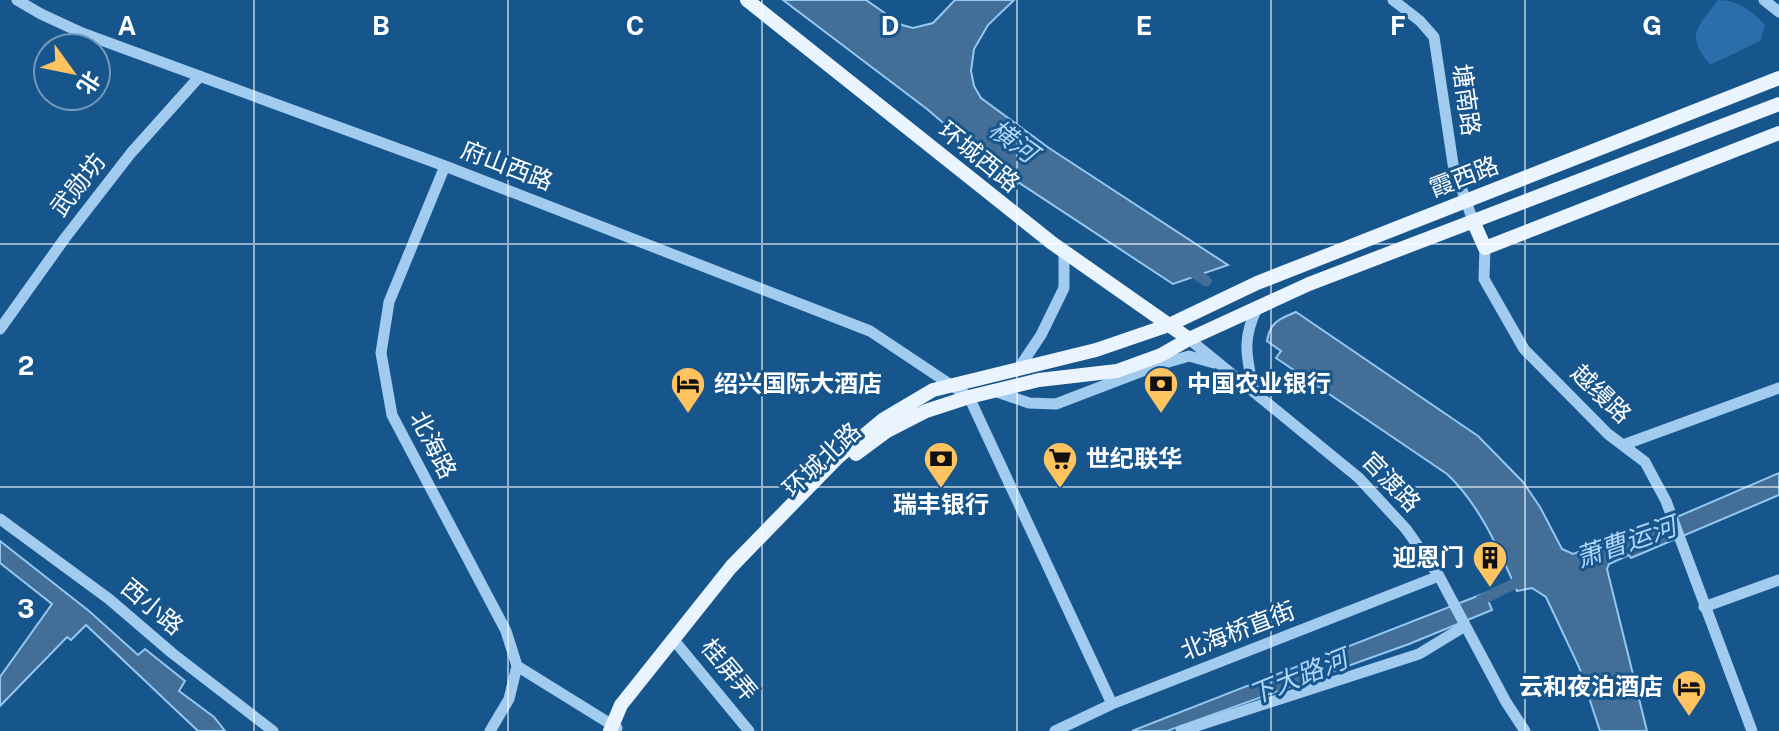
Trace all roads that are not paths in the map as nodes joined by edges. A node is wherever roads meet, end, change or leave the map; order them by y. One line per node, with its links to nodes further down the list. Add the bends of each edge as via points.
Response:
1 (17, 0): 6 (street, 府山西路, via 82,33)
2 (747, 0): 14 (main road, 环城西路)
3 (1393, 0): 11 (street, 塘南路, via 1434,37 1453,164)
4 (1764, 0): 5 (street)
5 (1779, 12)
6 (200, 76): 10 (street, 府山西路); 17 (street, 武勋坊, via 131,153)
7 (1779, 78): 11 (main road, 霞西路)
8 (1779, 104): 12 (main road, 霞西路)
9 (1779, 133): 13 (main road)
10 (445, 166): 21 (street, 府山西路, via 870,331); 33 (street, 北海路, via 389,302 381,353 392,415 506,631)
11 (1465, 201): 12 (street, 塘南路); 16 (main road, 霞西路, via 1257,283)
12 (1473, 221): 13 (main road); 15 (main road, 霞西路)
13 (1485, 248): 26 (street, 越缦路, via 1484,279 1524,349)
14 (1064, 252): 16 (main road, 环城西路); 20 (street, via 1064,288)
15 (1257, 308): 18 (main road, 霞西路); 24 (street, via 1245,347)
16 (1169, 325): 18 (main road, 环城西路); 20 (main road, 环城北路)
17 (0, 329)
18 (1189, 339): 19 (street, 官渡路); 23 (main road, 环城北路, via 1117,371)
19 (1220, 365): 23 (street, via 1189,356 1056,404 1029,403); 24 (street, 官渡路)
20 (1019, 368): 21 (main road, 环城北路)
21 (951, 384): 25 (street, 府山西路); 32 (main road, 环城北路, via 884,419 838,457 731,567)
22 (1779, 388): 26 (street)
23 (994, 391): 25 (main road, 环城北路)
24 (1254, 393): 28 (street, 官渡路, via 1359,478 1406,529)
25 (969, 397): 32 (main road, 环城北路, via 926,411 850,458); 34 (street)
26 (1623, 445): 30 (street, 越缦路, via 1645,462 1666,501)
27 (0, 519): 36 (street, 西小路)
28 (1439, 576): 31 (street, 官渡路); 34 (street, 北海桥直街)
29 (1779, 580): 30 (street)
30 (1704, 607): 42 (street, 越缦路)
31 (1465, 626): 40 (street, via 1419,654); 41 (street, 官渡路)
32 (676, 642): 35 (main road, 环城北路, via 621,705); 38 (street, 桂屏弄)
33 (517, 666): 35 (street); 37 (street, via 509,699)
34 (1112, 704): 39 (street, 北海桥直街)
35 (614, 729)
36 (273, 731)
37 (490, 731)
38 (749, 731)
39 (1055, 731)
40 (1181, 731)
41 (1525, 731)
42 (1752, 731)

